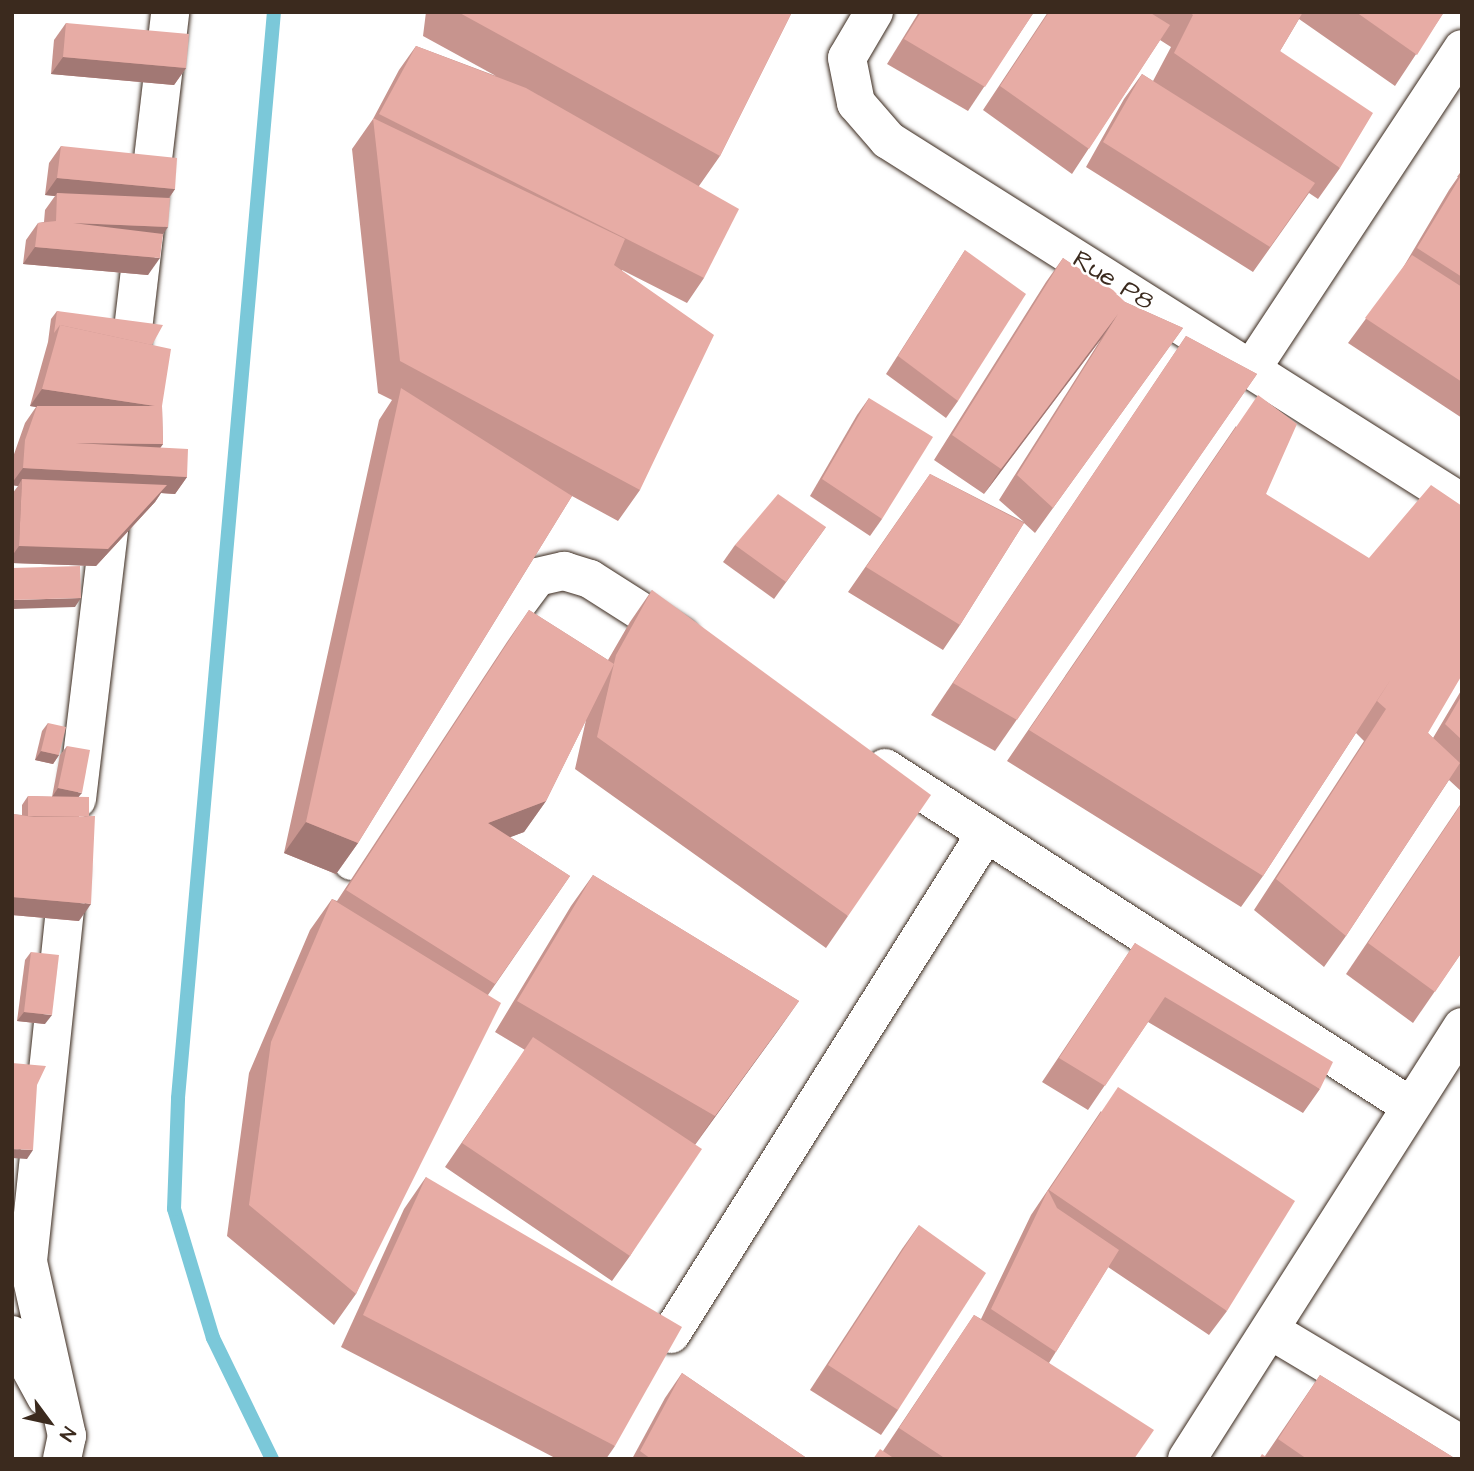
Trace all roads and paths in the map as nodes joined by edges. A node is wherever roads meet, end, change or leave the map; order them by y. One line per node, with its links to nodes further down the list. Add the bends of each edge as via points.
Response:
1 (170, 12): 5 (street)
2 (874, 12): 4 (street, Rue P8, via 847,58 856,103 888,140)
3 (1462, 49): 4 (street)
4 (1252, 368): 7 (street, Rue P8)
5 (123, 411)
6 (117, 466): 18 (street, via 57,964 28,1261)
7 (1462, 503)
8 (716, 659): 11 (street, via 590,579 564,571 537,576 494,635)
9 (857, 750): 10 (street)
10 (986, 833): 13 (street); 15 (street)
11 (352, 861)
12 (1462, 1027): 13 (street)
13 (1410, 1107): 14 (street)
14 (1270, 1330): 17 (street); 19 (street)
15 (671, 1334)
16 (12, 1335): 18 (street)
17 (1462, 1445)
18 (73, 1451)
19 (1187, 1459)

